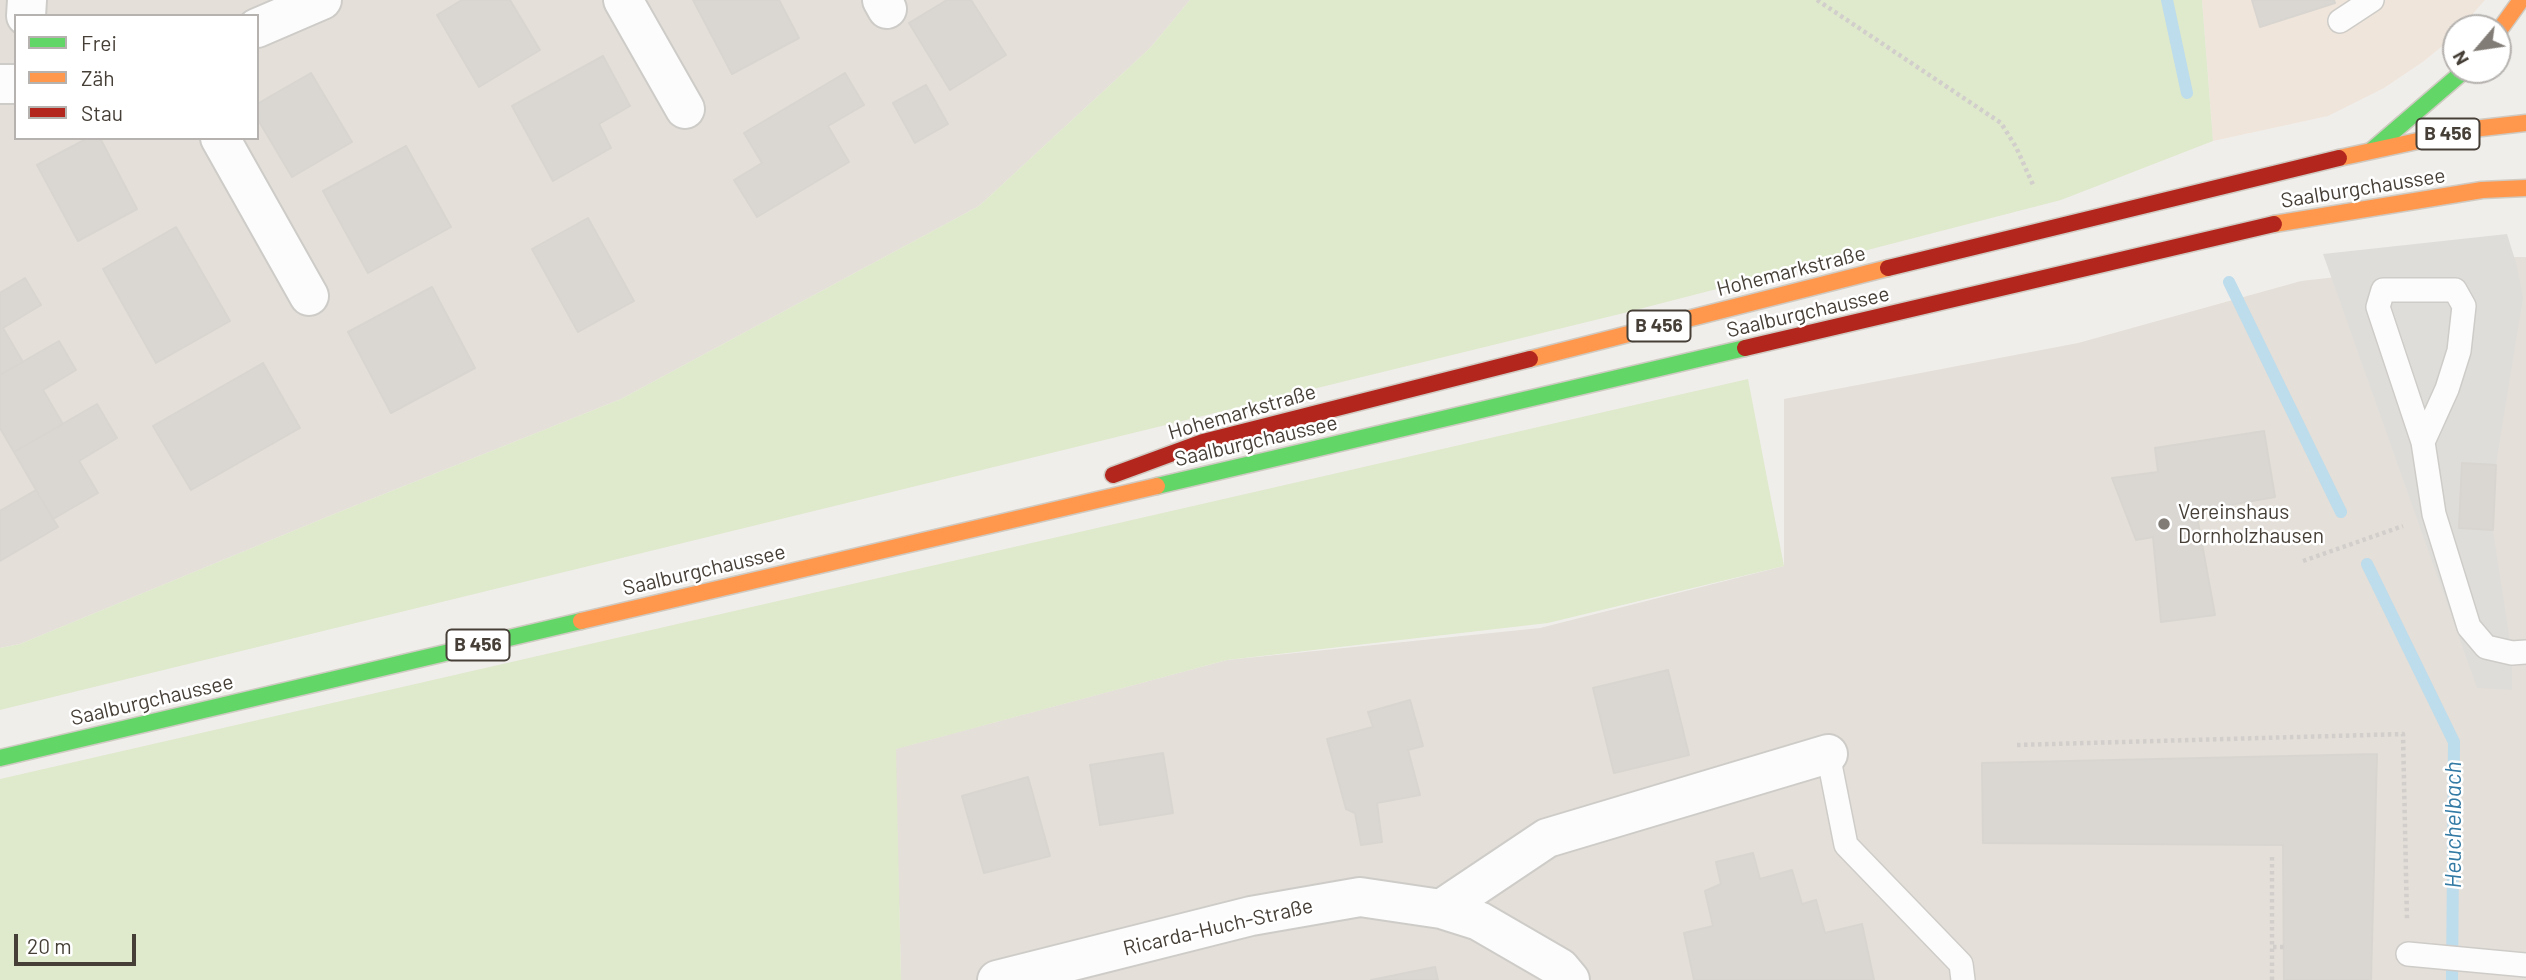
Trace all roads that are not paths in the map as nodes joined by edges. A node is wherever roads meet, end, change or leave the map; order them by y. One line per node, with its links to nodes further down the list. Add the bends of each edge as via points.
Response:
1 (322, 0): 5 (street)
2 (623, 0): 7 (street)
3 (2372, 0): 4 (lane)
4 (2340, 21)
5 (259, 27)
6 (2449, 84): 10 (main road)
7 (685, 109)
8 (2526, 123): 10 (main road, Hohemarkstraße / B 456)
9 (221, 140): 12 (street)
10 (2372, 150): 14 (main road, Hohemarkstraße / B 456, via 1203,442)
11 (2526, 188): 16 (main road, Saalburgchaussee / B 456, via 2482,190 2267,225)
12 (309, 296)
13 (2423, 442): 13 (lane, via 2378,307 2383,290 2455,290 2464,306 2459,351); 17 (lane, via 2434,514 2469,627 2486,647)
14 (1099, 480)
15 (1073, 489): 16 (main road, B 456)
16 (956, 532): 19 (main road, Saalburgchaussee / B 456)
17 (2526, 652)
18 (1828, 754): 20 (street, via 1547,838); 25 (lane, via 1846,845 1961,964)
19 (0, 758)
20 (1441, 909): 23 (street, Ricarda-Huch-Straße, via 1360,897 1251,916); 24 (street, Ricarda-Huch-Straße, via 1479,921 1560,968)
21 (2408, 954): 22 (lane)
22 (2526, 965)
23 (997, 980)
24 (1570, 980)
25 (1963, 980)

